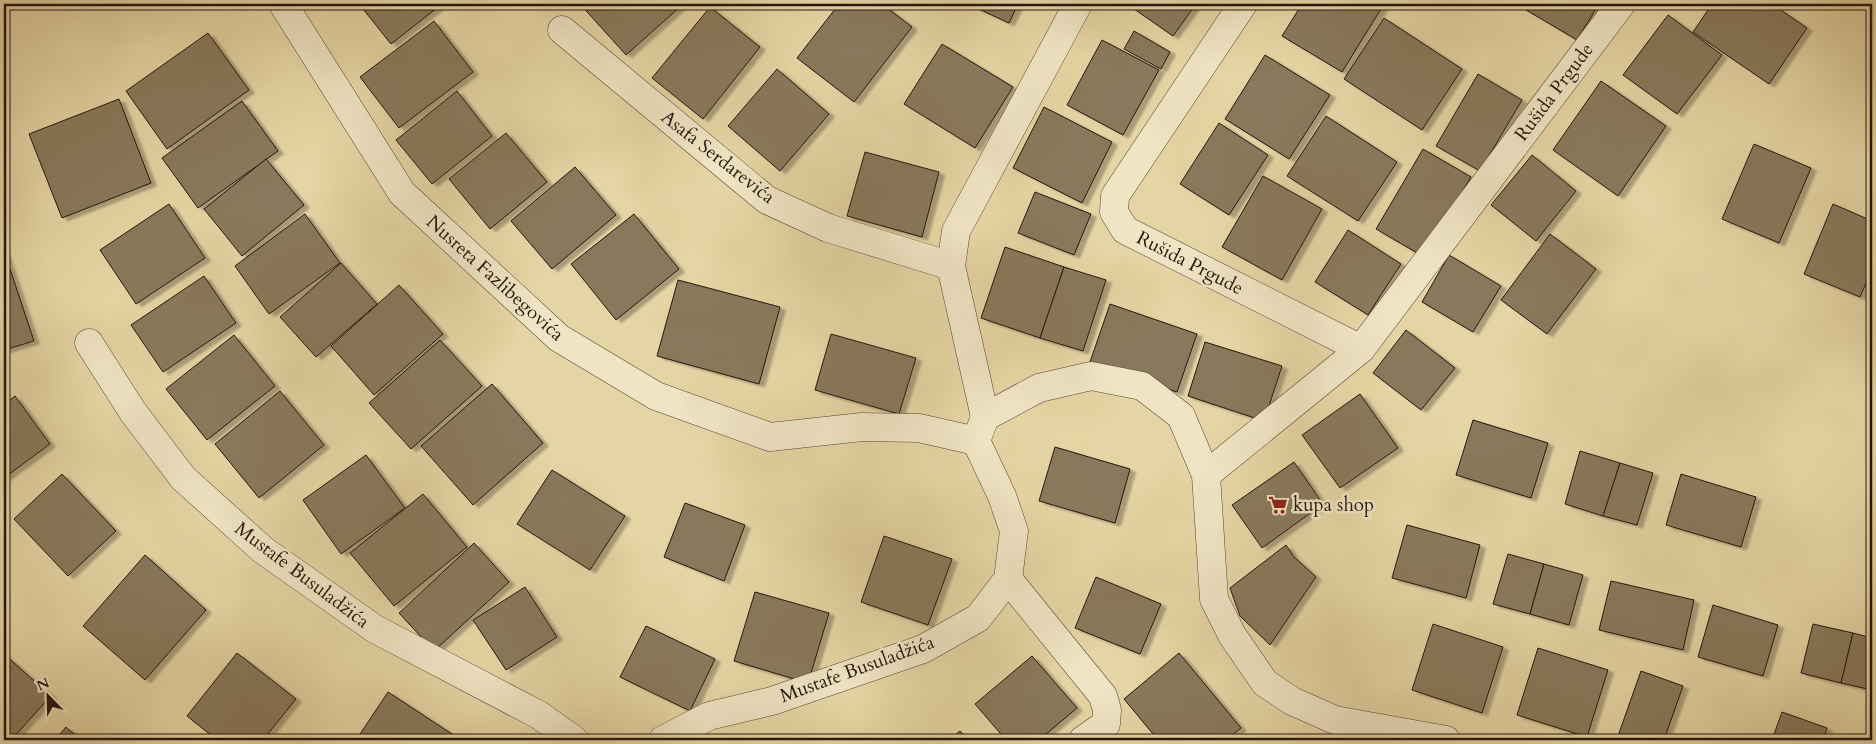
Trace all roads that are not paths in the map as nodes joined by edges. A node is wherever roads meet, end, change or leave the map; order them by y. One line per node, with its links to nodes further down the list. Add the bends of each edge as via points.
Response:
1 (283, 4): 9 (street, Nusreta Fazlibegovića, via 402,193 559,338 656,396 770,437 862,427)
2 (1078, 4): 6 (street, via 956,230)
3 (1242, 4): 8 (street, Rušida Prgude, via 1115,196 1114,212 1125,230)
4 (1621, 4): 8 (street, Rušida Prgude)
5 (562, 30): 6 (street, Asafa Serdarevića, via 767,200 828,228)
6 (951, 266): 9 (street)
7 (89, 343): 12 (street, Mustafe Busuladžića, via 133,412 183,478 263,550 375,629 539,715)
8 (1361, 349): 10 (street, Rušida Prgude)
9 (981, 429): 10 (street, via 1039,388 1091,376 1142,386 1181,416); 11 (street, via 1014,531)
10 (1206, 475): 15 (street, via 1214,599 1232,635 1265,683 1335,720)
11 (1008, 579): 13 (street, Mustafe Busuladžića, via 978,618 923,649 772,701 709,716); 14 (street, via 1103,696 1108,710 1106,724)
12 (574, 740)
13 (663, 740)
14 (1083, 740)
15 (1446, 740)

